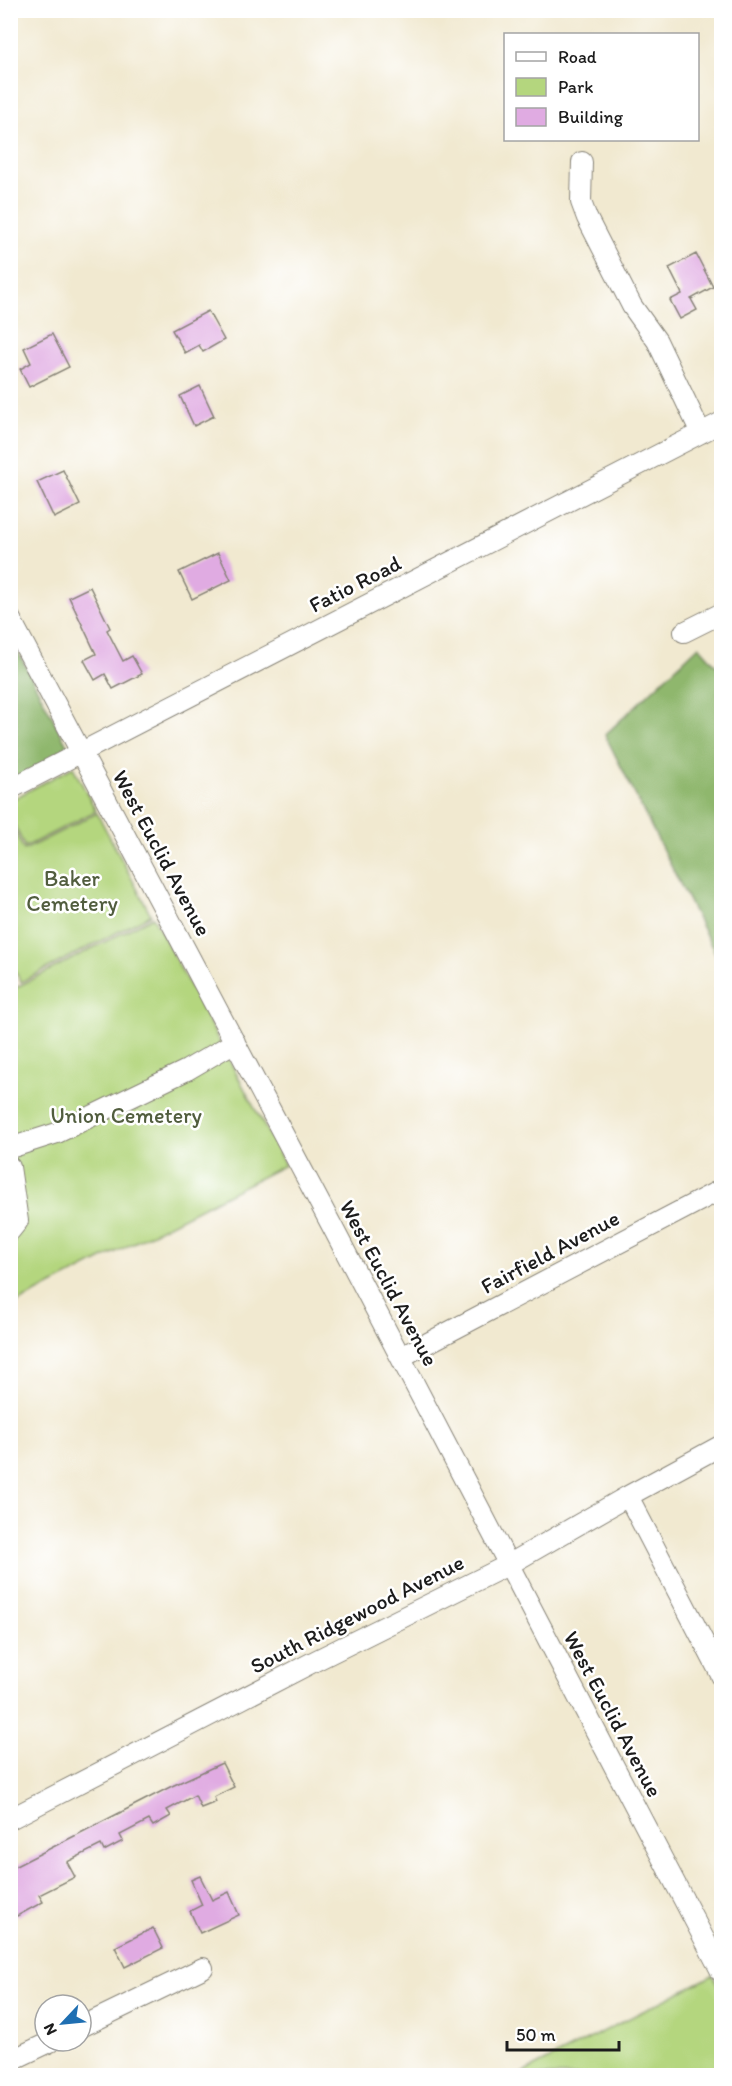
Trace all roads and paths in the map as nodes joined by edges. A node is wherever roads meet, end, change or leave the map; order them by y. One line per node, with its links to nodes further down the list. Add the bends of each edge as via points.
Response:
1 (582, 162): 3 (street, via 581,202 587,218 632,306 657,340)
2 (722, 422): 3 (street, Fatio Road)
3 (700, 433): 7 (street, Fatio Road)
4 (722, 613): 6 (street)
5 (10, 618): 7 (street, West Euclid Avenue)
6 (684, 632)
7 (81, 753): 8 (street, Fatio Road); 9 (street, West Euclid Avenue)
8 (10, 789)
9 (235, 1042): 10 (street, via 187,1070 57,1133); 14 (street, West Euclid Avenue)
10 (10, 1148)
11 (10, 1167): 13 (street, via 18,1221)
12 (722, 1189): 14 (street, Fairfield Avenue)
13 (10, 1231)
14 (401, 1357): 17 (street, West Euclid Avenue)
15 (722, 1445): 16 (street, South Ridgewood Avenue)
16 (628, 1496): 17 (street, South Ridgewood Avenue); 18 (street)
17 (508, 1565): 19 (street, South Ridgewood Avenue); 21 (street, West Euclid Avenue)
18 (722, 1677)
19 (10, 1819)
20 (203, 1968): 22 (street)
21 (722, 1972)
22 (93, 2021)
23 (33, 2050): 24 (street)
24 (10, 2061)

